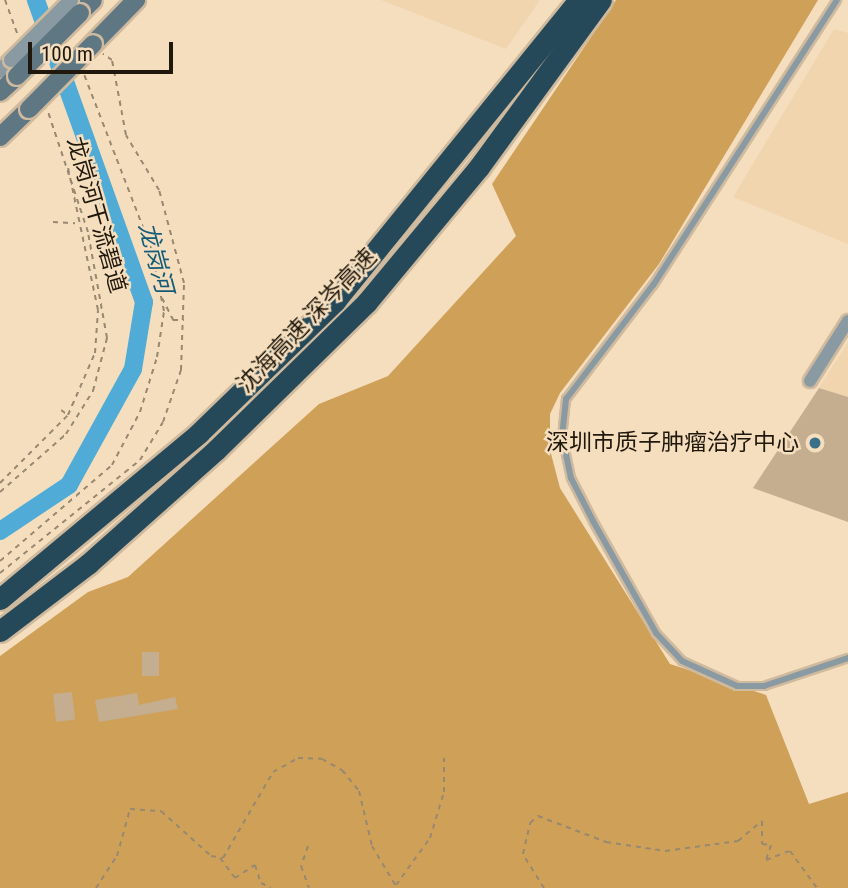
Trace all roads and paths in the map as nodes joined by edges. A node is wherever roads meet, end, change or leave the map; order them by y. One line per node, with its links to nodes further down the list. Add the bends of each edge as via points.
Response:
1 (5, 0): 8 (path)
2 (93, 0): 7 (main road)
3 (136, 0): 9 (main road)
4 (579, 0): 28 (highway, 沈海高速 深岑高速, via 335,301 199,433)
5 (601, 0): 29 (highway, 沈海高速 深岑高速, via 479,167 367,302 216,450 88,564)
6 (838, 0): 30 (lane, via 653,285 566,399 562,436 570,478 656,633 682,661 737,686 764,686)
7 (75, 7): 11 (main road, bridge)
8 (21, 44)
9 (93, 44): 13 (main road, bridge); 19 (path, via 112,60 121,121 159,190 184,283)
10 (79, 61): 18 (path, 龙岗河干流碧道, via 151,248)
11 (9, 69): 12 (main road)
12 (0, 92)
13 (37, 106): 14 (main road); 15 (path, 龙岗河干流碧道)
14 (0, 137)
15 (68, 167): 17 (path); 25 (path, 龙岗河干流碧道, via 106,303 102,365 66,434)
16 (53, 222): 17 (path)
17 (76, 223): 23 (path, via 98,326 88,374)
18 (161, 298): 19 (path, via 167,298 173,320); 26 (path, 龙岗河干流碧道, via 157,357 140,412 111,465)
19 (184, 320): 27 (path, via 181,370 154,443)
20 (848, 321): 21 (street)
21 (810, 381)
22 (61, 410): 23 (path)
23 (68, 415): 24 (path)
24 (0, 483)
25 (0, 492)
26 (0, 561)
27 (0, 573)
28 (0, 599)
29 (0, 631)
30 (848, 658)
31 (444, 758): 34 (path, via 444,792 430,838)
32 (308, 846): 37 (path, via 301,866)
33 (220, 858): 34 (path, via 273,772 298,758 322,759 342,770 359,791 372,846); 35 (path, via 161,811 136,806 127,813 120,848); 36 (path, via 235,878 255,865 261,883)
34 (396, 887)
35 (96, 888)
36 (271, 888)
37 (309, 888)
38 (544, 888): 39 (path, via 523,854 530,823 538,817 606,842 665,851 738,841 762,821 762,844 772,846 766,860 790,851)
39 (817, 888)

